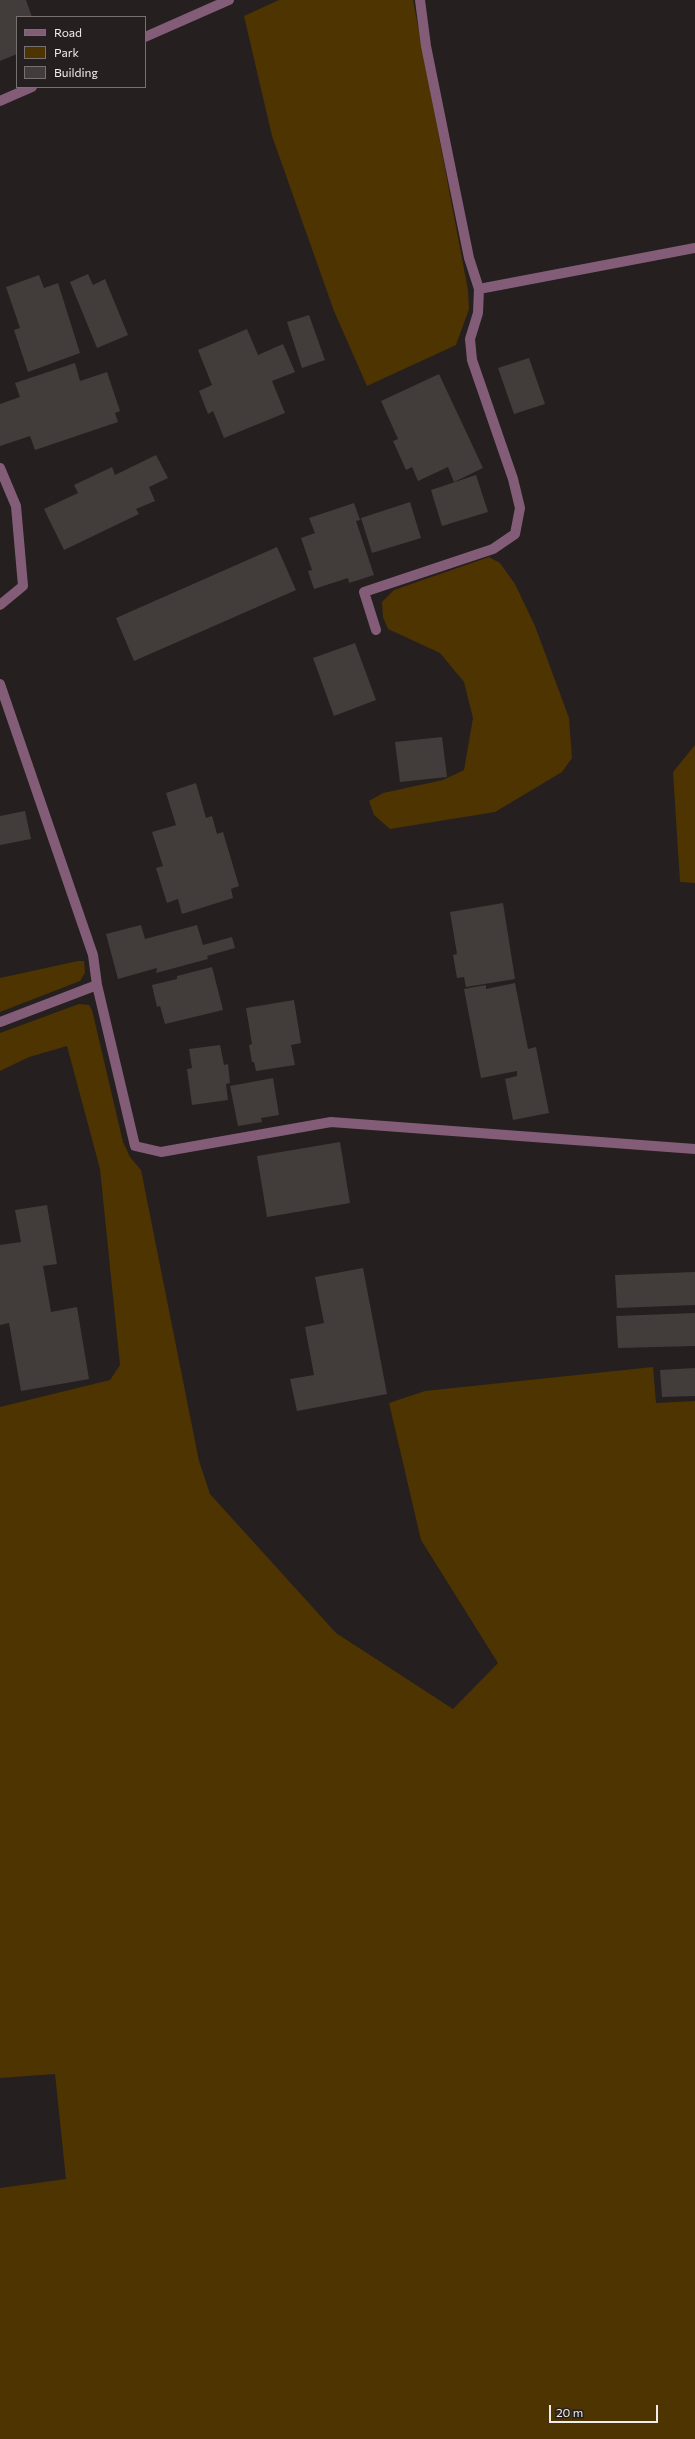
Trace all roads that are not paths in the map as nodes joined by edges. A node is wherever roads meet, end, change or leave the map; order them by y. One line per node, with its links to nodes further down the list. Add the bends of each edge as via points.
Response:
1 (229, 0): 3 (street)
2 (420, 0): 7 (street, via 426,46 469,258)
3 (146, 37)
4 (30, 88): 5 (street)
5 (0, 101)
6 (695, 248): 7 (street)
7 (479, 289): 10 (street, via 478,313 470,339 472,360 513,479 520,508 515,534 493,549 364,592)
8 (0, 468): 9 (street, via 16,506 22,586)
9 (0, 605)
10 (376, 630)
11 (0, 684): 12 (street, via 93,955)
12 (97, 985): 13 (street); 14 (street, via 135,1146 161,1152 331,1122)
13 (0, 1022)
14 (695, 1149)

